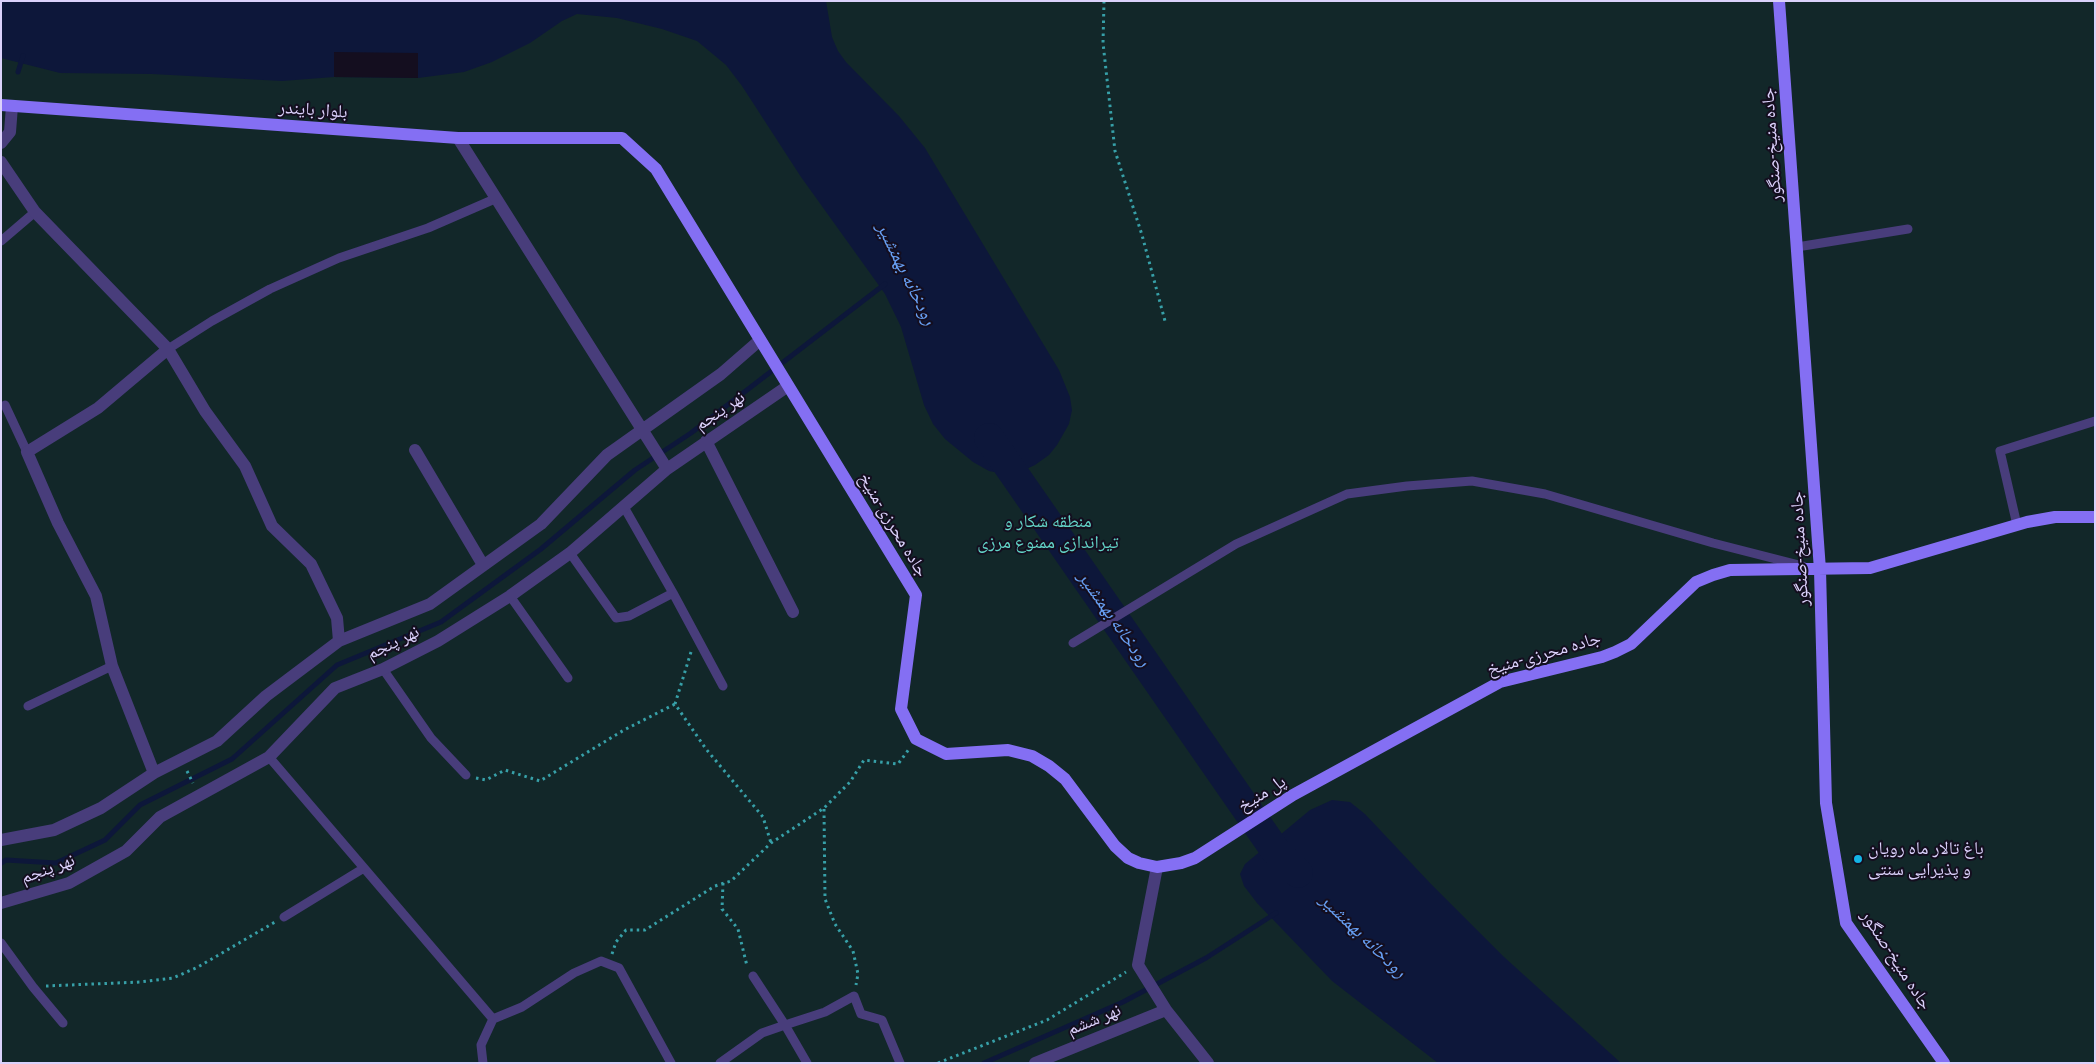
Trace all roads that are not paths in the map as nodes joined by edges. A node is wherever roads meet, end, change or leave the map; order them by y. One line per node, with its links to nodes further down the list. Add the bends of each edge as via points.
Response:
1 (1779, 1): 10 (main road, جاده منیخ-صنگور)
2 (7, 106): 3 (main road, بلوار بایندر); 4 (street, via 10,132)
3 (458, 138): 6 (street); 11 (main road, بلوار بایندر, via 622,138 656,169)
4 (1, 143)
5 (1, 162): 7 (street)
6 (496, 198): 12 (lane, via 428,228 339,258 270,289); 16 (street)
7 (35, 212): 9 (lane); 12 (street)
8 (1908, 230): 10 (lane)
9 (1, 241)
10 (1797, 247): 26 (main road, جاده منیخ-صنگور)
11 (760, 340): 13 (main road, جاده محرزی-منیخ); 16 (street, نهر پنجم, via 721,374)
12 (168, 349): 19 (street, via 98,408); 30 (street, via 204,410 245,466 272,526 311,564 337,618)
13 (786, 382): 17 (street, نهر پنجم); 42 (main road, جاده محرزی-منیخ, via 916,595 901,709 916,739 946,754 1008,750 1032,756 1065,779 1115,846 1128,858)
14 (5, 404): 19 (lane)
15 (2095, 421): 23 (lane, via 2000,451)
16 (643, 430): 20 (street); 25 (street, نهر پنجم, via 607,455 541,524)
17 (706, 441): 20 (street, نهر پنجم); 29 (street)
18 (415, 450): 25 (street)
19 (27, 452): 32 (street, via 96,596)
20 (665, 466): 21 (street, نهر پنجم)
21 (624, 507): 24 (street, نهر پنجم); 27 (lane)
22 (2095, 517): 23 (main road, جاده محرزی-منیخ, via 2056,517)
23 (2022, 523): 26 (main road, جاده محرزی-منیخ, via 1870,568)
24 (570, 552): 27 (lane, via 616,618 629,616); 28 (street, نهر پنجم)
25 (482, 565): 30 (street, نهر پنجم, via 430,604)
26 (1820, 570): 31 (lane, via 1545,494 1472,481 1407,486 1347,494 1236,544); 37 (main road, جاده محرزی-منیخ, via 1730,570 1713,575 1696,582 1631,644 1602,657 1500,682); 59 (main road, جاده منیخ-صنگور, via 1826,803 1846,923)
27 (673, 593): 35 (lane)
28 (510, 596): 33 (street, نهر پنجم, via 438,641); 34 (lane)
29 (793, 612)
30 (339, 641): 39 (street, نهر پنجم, via 266,696 217,741)
31 (1073, 642)
32 (112, 666): 36 (lane); 39 (street)
33 (383, 669): 38 (street, نهر پنجم, via 335,688); 40 (lane, via 431,738)
34 (568, 678)
35 (723, 686)
36 (28, 706)
37 (1384, 746): 42 (main road, پل منیخ, via 1293,795 1195,858)
38 (269, 757): 43 (lane); 44 (street, نهر پنجم, via 160,817 126,852 69,884)
39 (154, 773): 41 (street, نهر پنجم, via 101,808 54,830)
40 (466, 775)
41 (1, 840)
42 (1157, 867): 48 (street, via 1140,970)
43 (364, 868): 45 (lane); 49 (lane)
44 (1, 903)
45 (284, 917)
46 (1, 943): 50 (lane)
47 (754, 976): 51 (lane)
48 (1166, 1010): 57 (street, نهر ششم); 58 (street)
49 (493, 1019): 52 (lane, via 481,1045); 53 (lane, via 522,1007 574,972 601,961 619,968)
50 (63, 1023)
51 (786, 1025): 54 (lane, via 762,1033); 55 (lane); 56 (lane, via 825,1012 854,996 861,1014 882,1020)
52 (483, 1063)
53 (671, 1063)
54 (720, 1063)
55 (807, 1063)
56 (900, 1063)
57 (1035, 1063)
58 (1208, 1063)
59 (1944, 1063)

